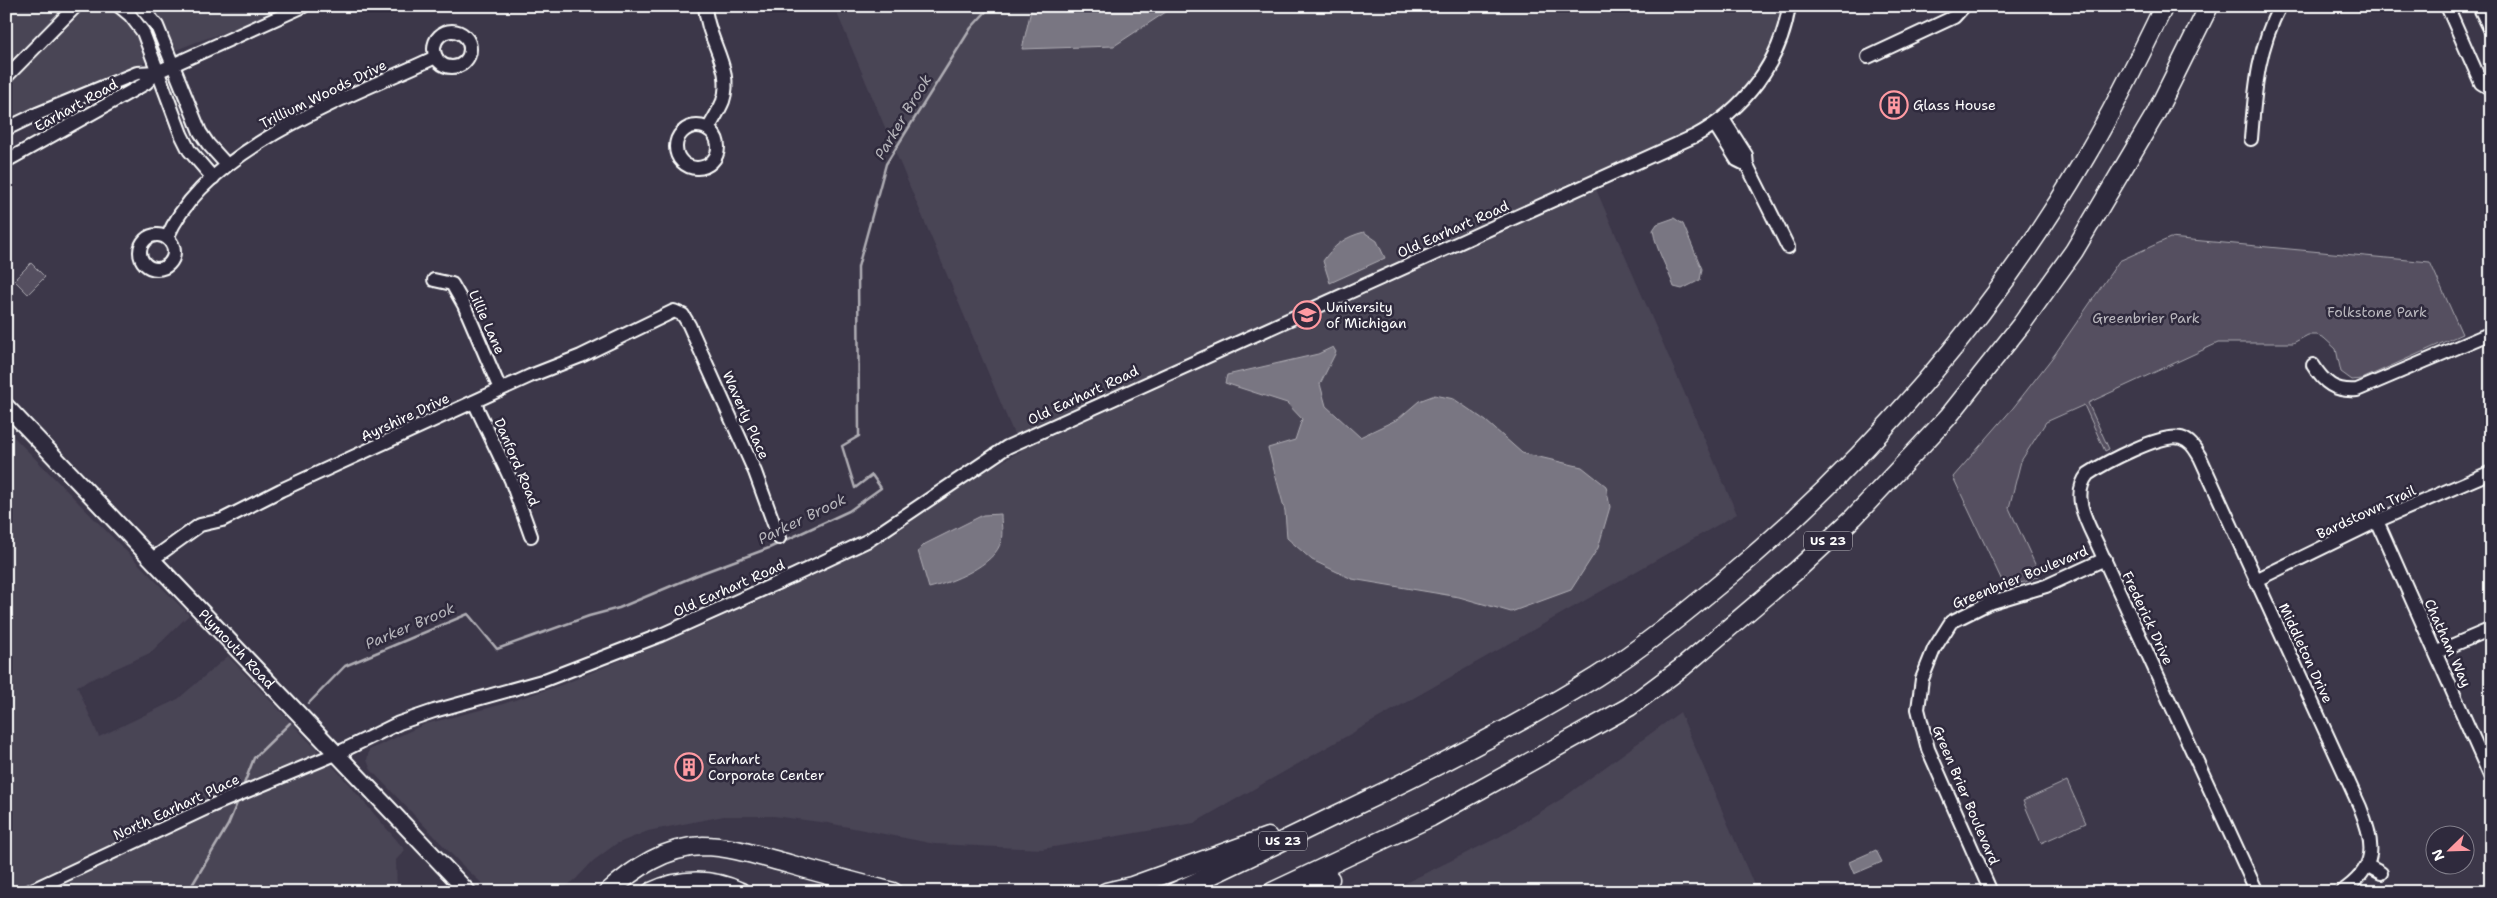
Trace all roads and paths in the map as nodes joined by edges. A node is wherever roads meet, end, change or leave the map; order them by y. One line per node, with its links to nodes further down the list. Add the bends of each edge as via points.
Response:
1 (76, 6): 18 (street)
2 (119, 6): 17 (street, via 140,25)
3 (140, 6): 16 (street, via 157,26)
4 (304, 6): 16 (street, Earhart Road)
5 (705, 6): 22 (street, via 706,22 726,75 723,102)
6 (1789, 6): 20 (street, Old Earhart Road, via 1770,62 1753,90)
7 (1964, 6): 15 (street, via 1941,24)
8 (2164, 6): 50 (highway, US 23, via 2104,126 2040,229 1941,362 1844,471 1754,556 1598,676 1496,737)
9 (2209, 6): 47 (highway, US 23, via 2156,113 2074,251 1954,410 1854,517 1798,570 1684,666)
10 (2280, 6): 23 (street, via 2260,57)
11 (2447, 6): 19 (street, via 2481,83)
12 (2479, 6): 13 (street)
13 (2491, 31)
14 (436, 57): 25 (street, Trillium Woods Drive, via 276,131)
15 (1868, 57)
16 (173, 65): 17 (street, Earhart Road); 25 (street, via 200,132)
17 (158, 72): 21 (street, Earhart Road, via 138,73); 24 (street, Earhart Road, via 146,83); 26 (street, via 166,100 185,142)
18 (6, 77)
19 (2491, 89)
20 (1719, 122): 28 (street, via 1737,160 1747,165); 48 (street, Old Earhart Road, via 1007,447 869,540 795,575 661,635 542,682 399,723)
21 (6, 129)
22 (708, 129)
23 (2251, 138)
24 (6, 161)
25 (227, 165): 26 (street, Trillium Woods Drive)
26 (212, 178): 27 (street, Trillium Woods Drive, via 191,201)
27 (167, 238)
28 (1788, 247)
29 (434, 280): 33 (street, Lillie Lane, via 452,284)
30 (674, 311): 33 (street, Ayrshire Drive, via 581,356); 40 (street, Waverly Place, via 683,315 689,325 755,472)
31 (2491, 333): 32 (street, via 2357,390 2344,391 2333,387 2322,379)
32 (2313, 365)
33 (500, 390): 34 (street, Ayrshire Drive)
34 (474, 402): 39 (street, Danford Road, via 511,480); 41 (street, Ayrshire Drive, via 222,520 200,525)
35 (6, 406): 41 (main road, Plymouth Road)
36 (2200, 457): 42 (street, Frederick Drive, via 2192,444 2182,438 2163,438 2088,474 2082,481 2082,510); 43 (street, Middleton Drive)
37 (2491, 472): 38 (street, Bardstown Trail)
38 (2377, 521): 43 (street, Bardstown Trail); 45 (street, Chatham Way)
39 (531, 536)
40 (779, 538)
41 (154, 558): 48 (main road, Plymouth Road)
42 (2105, 559): 46 (street, Greenbrier Boulevard, via 2046,586 1989,603 1951,622 1934,649); 64 (street, Frederick Drive)
43 (2256, 580): 51 (street, Middleton Drive, via 2370,831)
44 (2491, 629): 45 (street)
45 (2437, 652): 49 (street, Chatham Way)
46 (1922, 679): 63 (street, Green Brier Boulevard, via 1918,709 1928,749)
47 (1629, 707): 61 (highway, US 23, via 1431,817); 62 (highway, via 1578,745 1478,806)
48 (338, 753): 53 (street, North Earhart Place, via 211,806); 54 (main road, Plymouth Road)
49 (2491, 778)
50 (1389, 790): 59 (highway, via 1214,857); 60 (highway, US 23)
51 (2368, 866): 52 (street); 65 (street, via 2352,885)
52 (2381, 873)
53 (28, 892)
54 (468, 892)
55 (608, 892): 58 (highway, via 630,872 652,859 681,849 703,846 746,852)
56 (650, 892): 57 (highway, via 692,880 727,885)
57 (741, 892)
58 (893, 892)
59 (1106, 892)
60 (1175, 892)
61 (1272, 892)
62 (1303, 892)
63 (1991, 892)
64 (2257, 892)
65 (2341, 892)

